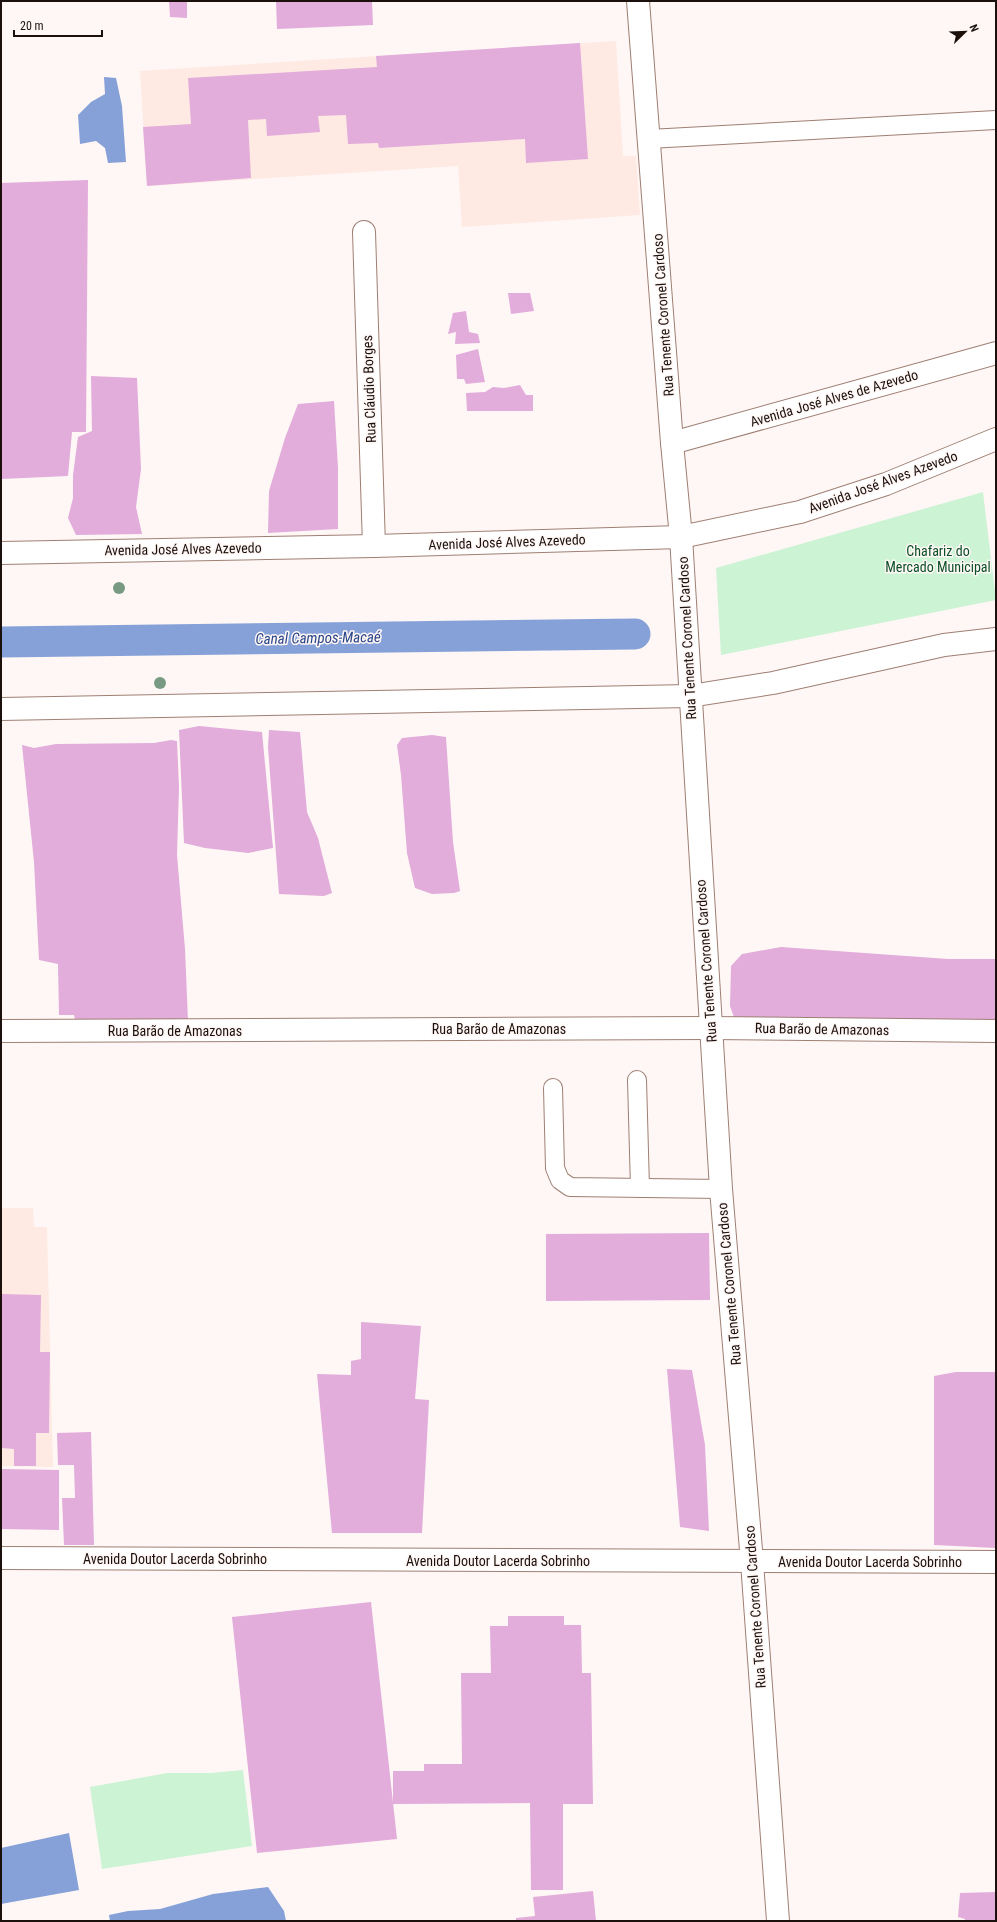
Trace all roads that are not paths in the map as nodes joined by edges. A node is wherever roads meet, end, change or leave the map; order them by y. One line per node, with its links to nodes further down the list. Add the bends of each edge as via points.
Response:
1 (638, 1): 3 (main road, Rua Tenente Coronel Cardoso)
2 (996, 120): 3 (lane)
3 (649, 139): 7 (main road, Rua Tenente Coronel Cardoso)
4 (364, 232): 9 (main road, Rua Cláudio Borges)
5 (996, 354): 7 (main road, Avenida José Alves de Azevedo)
6 (996, 439): 8 (main road, Avenida José Alves Azevedo, via 886,484 800,512)
7 (672, 443): 8 (main road, Rua Tenente Coronel Cardoso)
8 (681, 537): 9 (main road, Avenida José Alves Azevedo); 12 (main road, Rua Tenente Coronel Cardoso)
9 (374, 546): 10 (main road, Avenida José Alves Azevedo)
10 (1, 553)
11 (996, 639): 12 (main road, via 944,645 773,682)
12 (690, 696): 13 (main road); 14 (main road, Rua Tenente Coronel Cardoso)
13 (1, 709)
14 (710, 1028): 15 (main road, Rua Barão de Amazonas); 16 (main road, Rua Barão de Amazonas); 20 (main road, Rua Tenente Coronel Cardoso)
15 (1, 1031)
16 (996, 1031)
17 (636, 1080): 19 (lane)
18 (553, 1088): 19 (lane, via 555,1168 560,1180 570,1187)
19 (640, 1188): 20 (lane)
20 (721, 1189): 22 (main road, Rua Tenente Coronel Cardoso)
21 (1, 1558): 22 (main road, Avenida Doutor Lacerda Sobrinho)
22 (752, 1562): 23 (main road, Avenida Doutor Lacerda Sobrinho); 24 (main road, Rua Tenente Coronel Cardoso)
23 (996, 1562)
24 (778, 1921)

